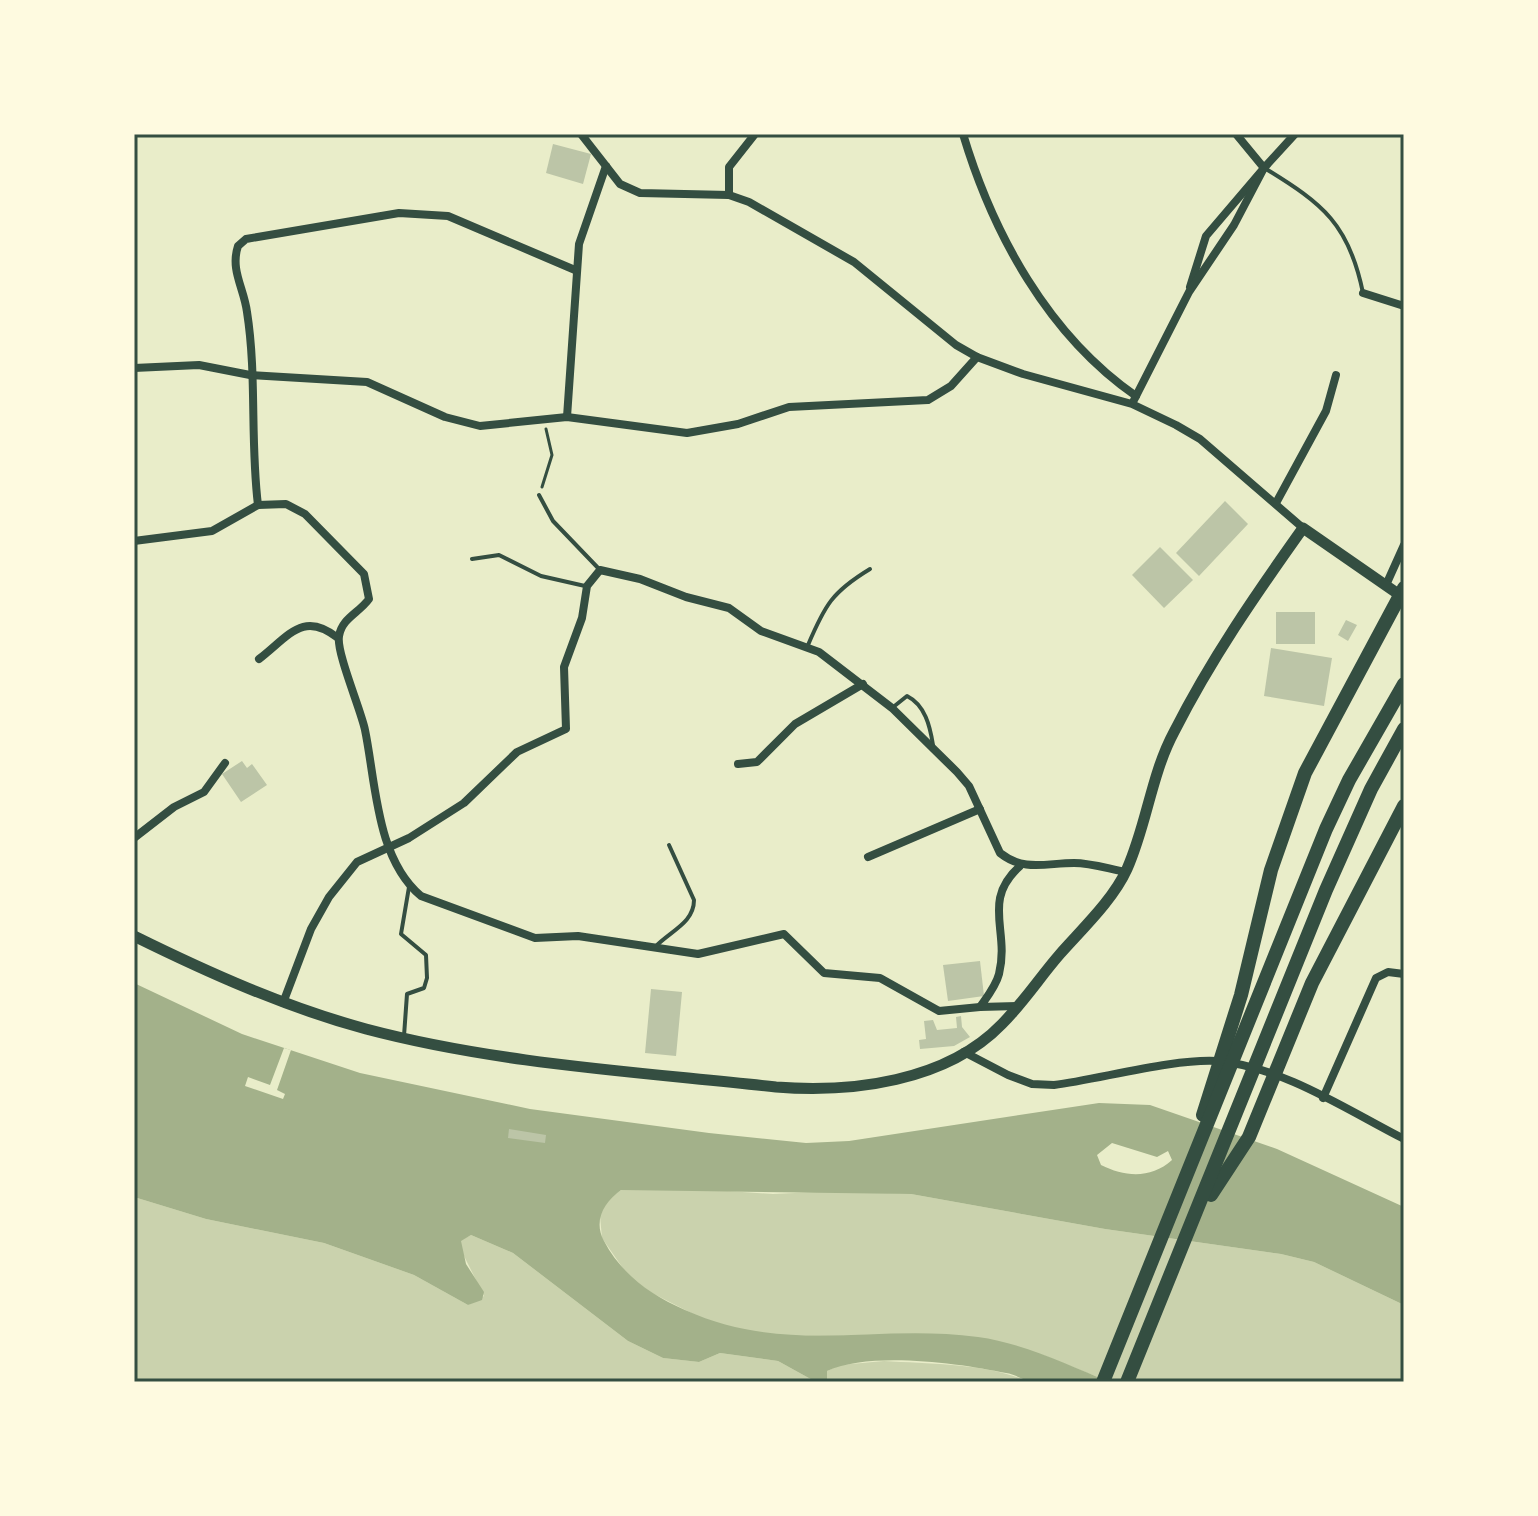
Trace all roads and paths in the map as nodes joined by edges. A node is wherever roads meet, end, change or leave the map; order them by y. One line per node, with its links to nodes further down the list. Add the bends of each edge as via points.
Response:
1 (581, 134): 6 (street)
2 (755, 134): 8 (street, via 729,167)
3 (963, 134): 17 (street, via 1010,253 1076,344)
4 (1236, 134): 7 (street)
5 (1295, 134): 7 (street)
6 (606, 166): 8 (street, via 620,184 640,193); 9 (street, via 585,217)
7 (1264, 168): 10 (street); 10 (street, via 1206,236); 11 (lane, via 1335,219 1354,254)
8 (729, 195): 13 (street, via 877,278)
9 (575, 270): 15 (street, via 448,216 429,213 399,213 246,239 238,246 234,266 247,313); 18 (street)
10 (1189, 292): 17 (street)
11 (1363, 293): 12 (street)
12 (1404, 306)
13 (977, 357): 17 (street, via 1023,374); 18 (street, via 951,386 914,403 789,407 687,433)
14 (134, 368): 15 (street, via 216,366)
15 (250, 375): 19 (street, via 367,382 445,417 480,426); 22 (street)
16 (1336, 375): 21 (street, via 1326,411)
17 (1134, 400): 21 (street, via 1200,439)
18 (567, 417): 19 (street)
19 (543, 418): 20 (path, via 552,455)
20 (539, 495): 28 (lane, via 562,532)
21 (1276, 503): 23 (street)
22 (258, 505): 24 (street, via 212,531); 32 (street, via 297,508 364,574 369,599 345,620)
23 (1303, 528): 29 (street); 49 (street, via 1231,628 1172,733)
24 (134, 541)
25 (1404, 545): 29 (street)
26 (472, 559): 30 (lane, via 499,555 541,576)
27 (870, 569): 33 (lane, via 829,599)
28 (600, 570): 30 (street); 33 (street, via 729,608 761,631)
29 (1386, 585): 31 (street)
30 (587, 586): 46 (street, via 564,667 566,729 517,752 478,794)
31 (1403, 593): 62 (highway, via 1305,773 1271,870 1241,995)
32 (338, 638): 34 (street, via 311,624); 46 (street)
33 (808, 645): 35 (street)
34 (259, 659)
35 (863, 684): 37 (street); 41 (street, via 795,724 757,762)
36 (1404, 684): 62 (highway, via 1326,829)
37 (892, 708): 39 (street); 39 (lane, via 907,696 917,703 931,728)
38 (1404, 729): 61 (highway, via 1348,839)
39 (933, 748): 43 (street, via 969,786)
40 (225, 763): 44 (street, via 204,792)
41 (738, 764)
42 (1404, 806): 61 (highway, via 1312,983 1249,1137)
43 (980, 809): 47 (street); 48 (street, via 1000,853)
44 (134, 838)
45 (669, 845): 52 (lane, via 694,909 690,919)
46 (391, 847): 50 (street); 54 (street, via 357,862 329,897 294,966)
47 (868, 857)
48 (1020, 866): 49 (street, via 1078,863); 56 (street, via 998,893 999,975)
49 (1126, 872): 55 (street)
50 (409, 886): 52 (street, via 421,896 535,938 578,936); 57 (lane, via 401,934 426,955 427,978 424,988 407,994)
51 (134, 936): 54 (street)
52 (653, 949): 56 (street, via 698,954 784,934 824,973 880,978 939,1011)
53 (1404, 974): 59 (street, via 1388,972 1376,978)
54 (283, 1003): 57 (street)
55 (1017, 1006): 56 (street); 58 (street)
56 (980, 1007)
57 (403, 1038): 58 (street, via 535,1059 833,1091 917,1073)
58 (964, 1052): 59 (street, via 1032,1084 1054,1085 1217,1061 1250,1067)
59 (1323, 1098): 60 (street)
60 (1404, 1139)
61 (1191, 1225): 64 (highway)
62 (1154, 1259): 63 (highway)
63 (1103, 1382)
64 (1127, 1382)

